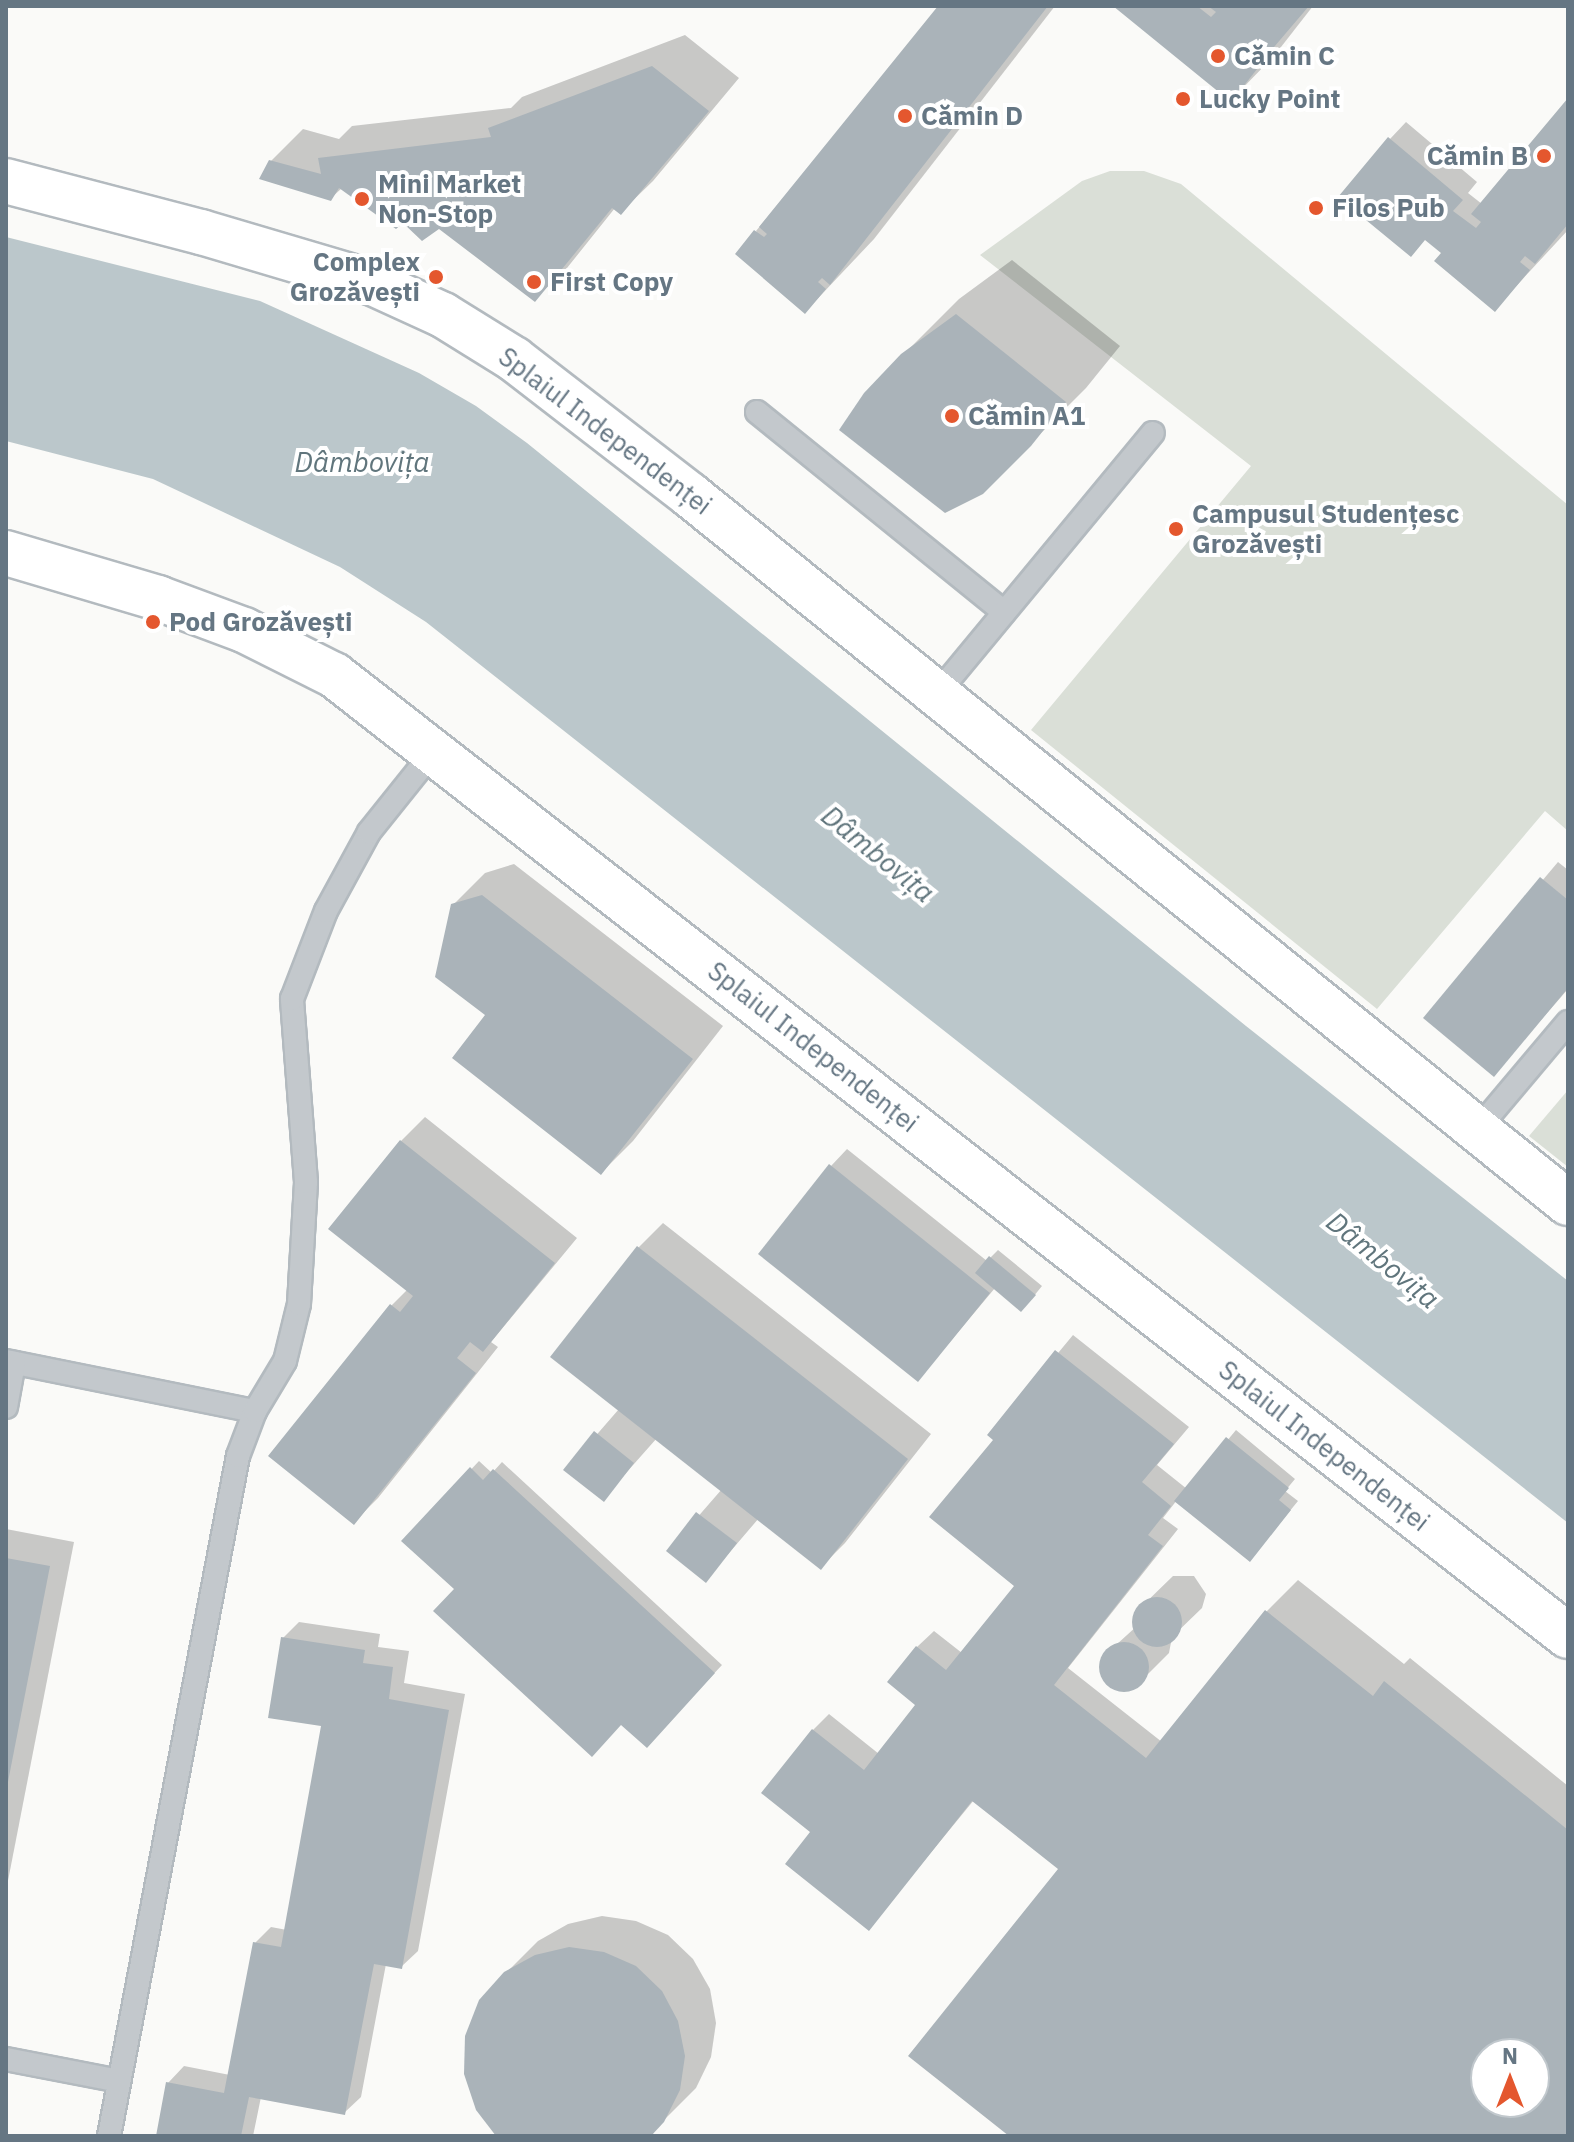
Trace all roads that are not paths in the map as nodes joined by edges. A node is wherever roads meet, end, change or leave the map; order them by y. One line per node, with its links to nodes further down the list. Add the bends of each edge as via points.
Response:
1 (6, 181): 6 (main road, Splaiul Independenței, via 315,264 443,315 514,359 598,423)
2 (757, 412): 5 (lane)
3 (1153, 433): 5 (lane)
4 (6, 553): 7 (main road, Splaiul Independenței, via 244,630 334,675)
5 (1004, 612): 6 (lane)
6 (936, 695): 9 (main road, Splaiul Independenței)
7 (433, 752): 13 (lane, via 362,845 326,911 292,999 306,1182 299,1304 285,1361); 14 (main road, Splaiul Independenței)
8 (1568, 1022): 9 (lane)
9 (1477, 1130): 10 (main road, Splaiul Independenței)
10 (1568, 1203)
11 (10, 1362): 12 (lane); 13 (lane)
12 (6, 1407)
13 (255, 1411): 16 (lane, via 238,1456)
14 (1568, 1636)
15 (6, 2059): 16 (lane)
16 (119, 2081): 17 (lane)
17 (109, 2136)

